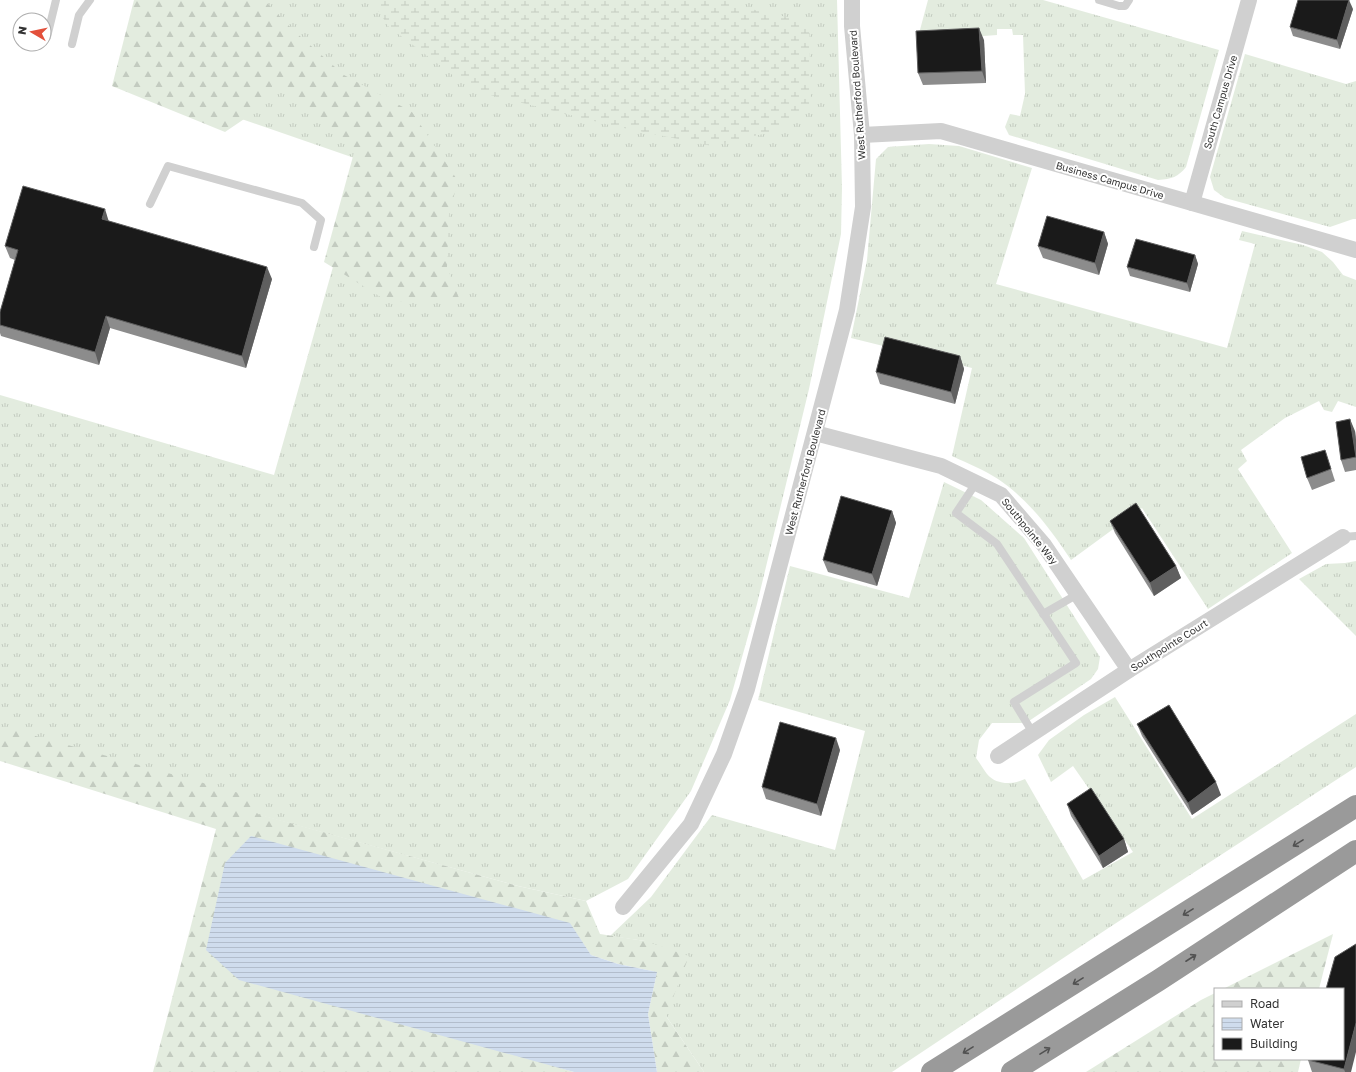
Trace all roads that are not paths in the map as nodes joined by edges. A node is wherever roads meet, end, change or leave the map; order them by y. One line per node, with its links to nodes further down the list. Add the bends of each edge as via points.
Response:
1 (56, 0): 7 (lane)
2 (90, 0): 8 (lane, via 79,15)
3 (852, 0): 9 (street, West Rutherford Boulevard)
4 (1099, 0): 5 (lane, via 1119,6 1125,6)
5 (1129, 0)
6 (1249, 0): 10 (street, South Campus Drive)
7 (52, 16)
8 (72, 44)
9 (862, 135): 10 (street, Business Campus Drive, via 941,131); 14 (street, West Rutherford Boulevard, via 863,206 847,310)
10 (1192, 203): 13 (street, Business Campus Drive)
11 (150, 204): 12 (lane, via 168,166 302,203 321,220)
12 (314, 247)
13 (1356, 250)
14 (815, 433): 15 (street, Southpointe Way, via 940,466); 24 (street, West Rutherford Boulevard, via 747,689 724,754 691,824)
15 (976, 483): 17 (street, Southpointe Way, via 1001,495 1044,545); 18 (lane, via 956,513 997,544)
16 (1349, 537): 19 (street, Southpointe Court)
17 (1078, 594): 18 (lane); 19 (street, Southpointe Way)
18 (1043, 614): 20 (lane, via 1076,663 1014,702)
19 (1129, 670): 20 (street, Southpointe Court)
20 (1033, 733): 21 (street, Southpointe Court)
21 (998, 756)
22 (1356, 806): 25 (highway, one-way to 25)
23 (1356, 851): 26 (highway, one-way to 23, via 1159,980)
24 (623, 907)
25 (932, 1072)
26 (1012, 1072)

